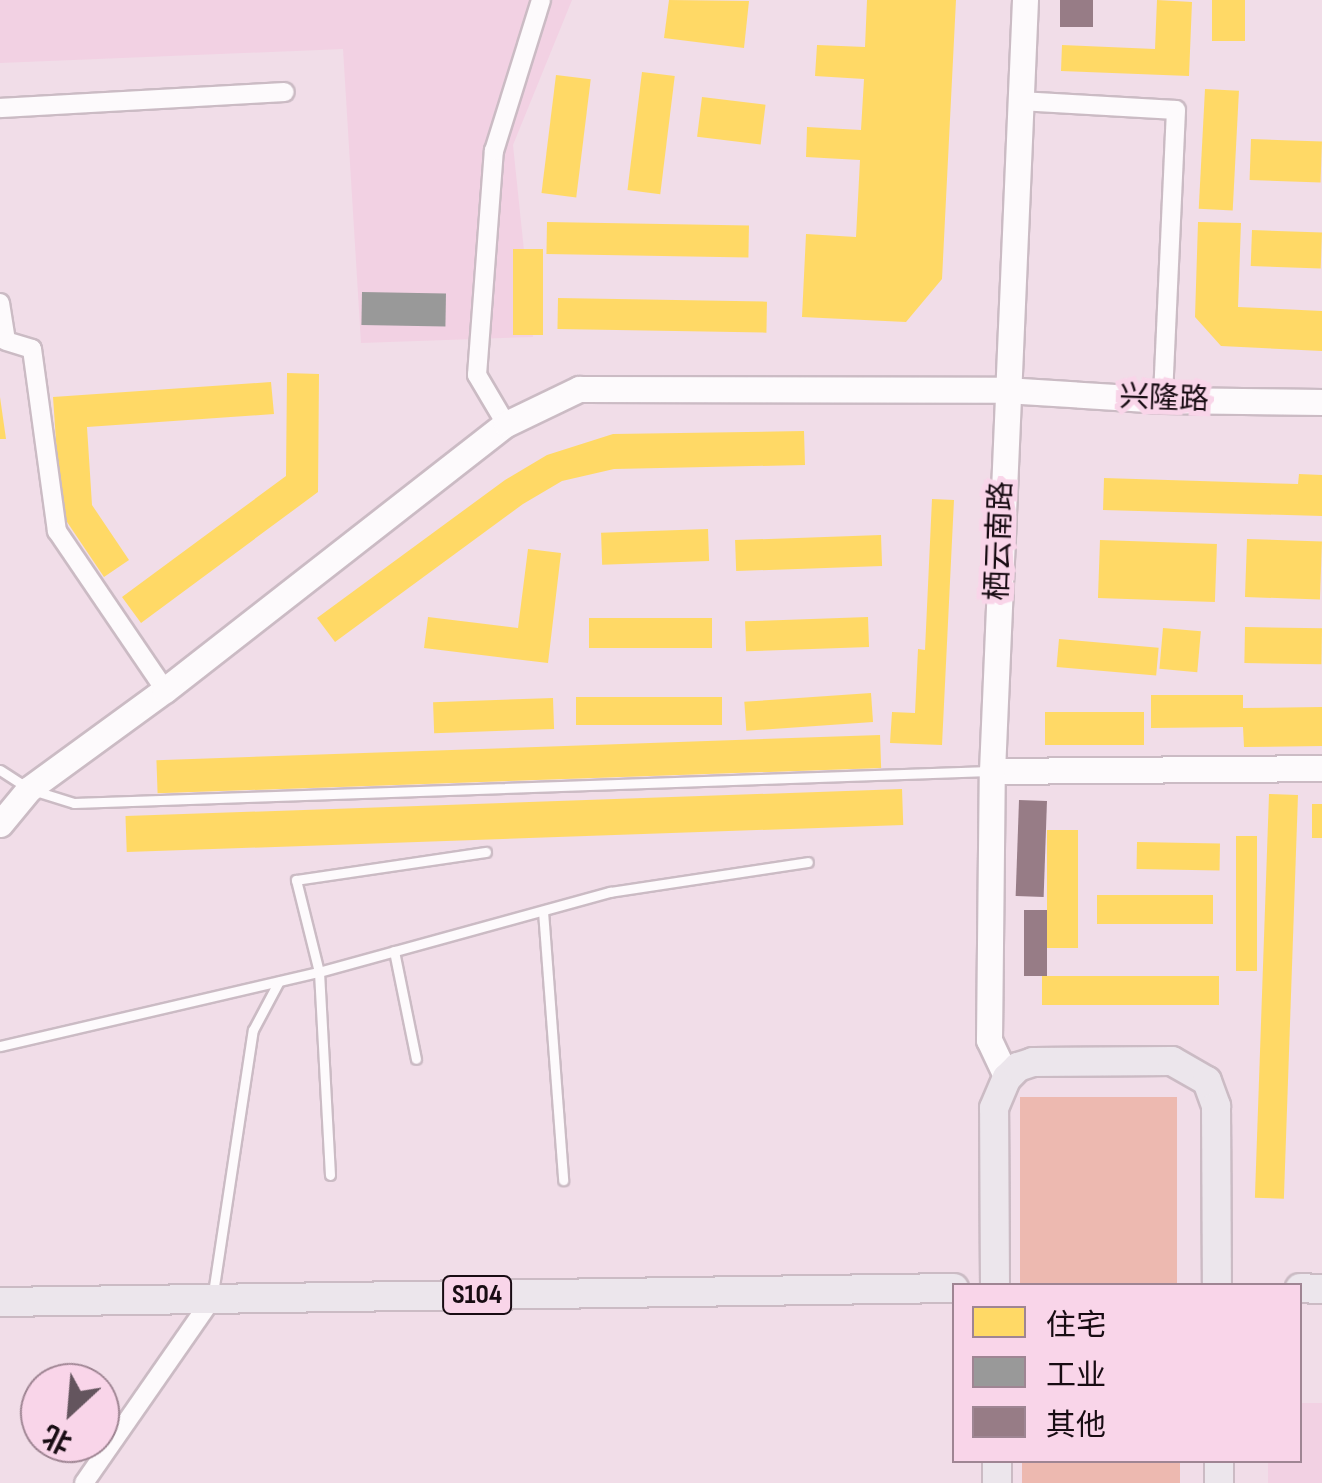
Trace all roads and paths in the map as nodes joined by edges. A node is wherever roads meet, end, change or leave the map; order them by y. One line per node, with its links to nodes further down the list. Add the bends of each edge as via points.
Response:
1 (541, 0): 10 (street, via 494,151 477,375)
2 (1025, 0): 4 (street, 栖云南路)
3 (285, 92): 5 (street)
4 (1020, 101): 7 (street, 栖云南路); 8 (street, via 1176,110)
5 (0, 108)
6 (0, 302): 11 (street, via 6,340 32,349 57,530)
7 (1005, 390): 8 (street, 兴隆路); 10 (street, 兴隆路, via 579,390); 14 (street, 栖云南路)
8 (1163, 400): 9 (street, 兴隆路)
9 (1322, 402)
10 (506, 424): 11 (street, 兴隆路)
11 (164, 690): 15 (street, 兴隆路)
12 (1322, 768): 14 (street)
13 (0, 770): 15 (lane)
14 (992, 771): 15 (lane, via 74,803); 25 (street, 栖云南路, via 989,1040)
15 (29, 789): 16 (street, 兴隆路)
16 (0, 824)
17 (486, 852): 21 (lane, via 296,880)
18 (808, 862): 19 (lane, via 610,892)
19 (542, 910): 20 (lane); 27 (lane)
20 (394, 951): 21 (lane); 24 (lane)
21 (319, 972): 22 (lane); 26 (lane)
22 (280, 981): 23 (lane); 31 (lane, via 253,1030)
23 (0, 1046)
24 (416, 1059)
25 (1007, 1078): 28 (main road, via 994,1108); 29 (main road, via 1033,1062 1172,1061 1207,1081 1216,1106)
26 (330, 1175)
27 (563, 1180)
28 (995, 1283)
29 (1218, 1283)
30 (952, 1288): 31 (main road, S104)
31 (212, 1299): 32 (main road, S104); 33 (street)
32 (0, 1302)
33 (84, 1483)

